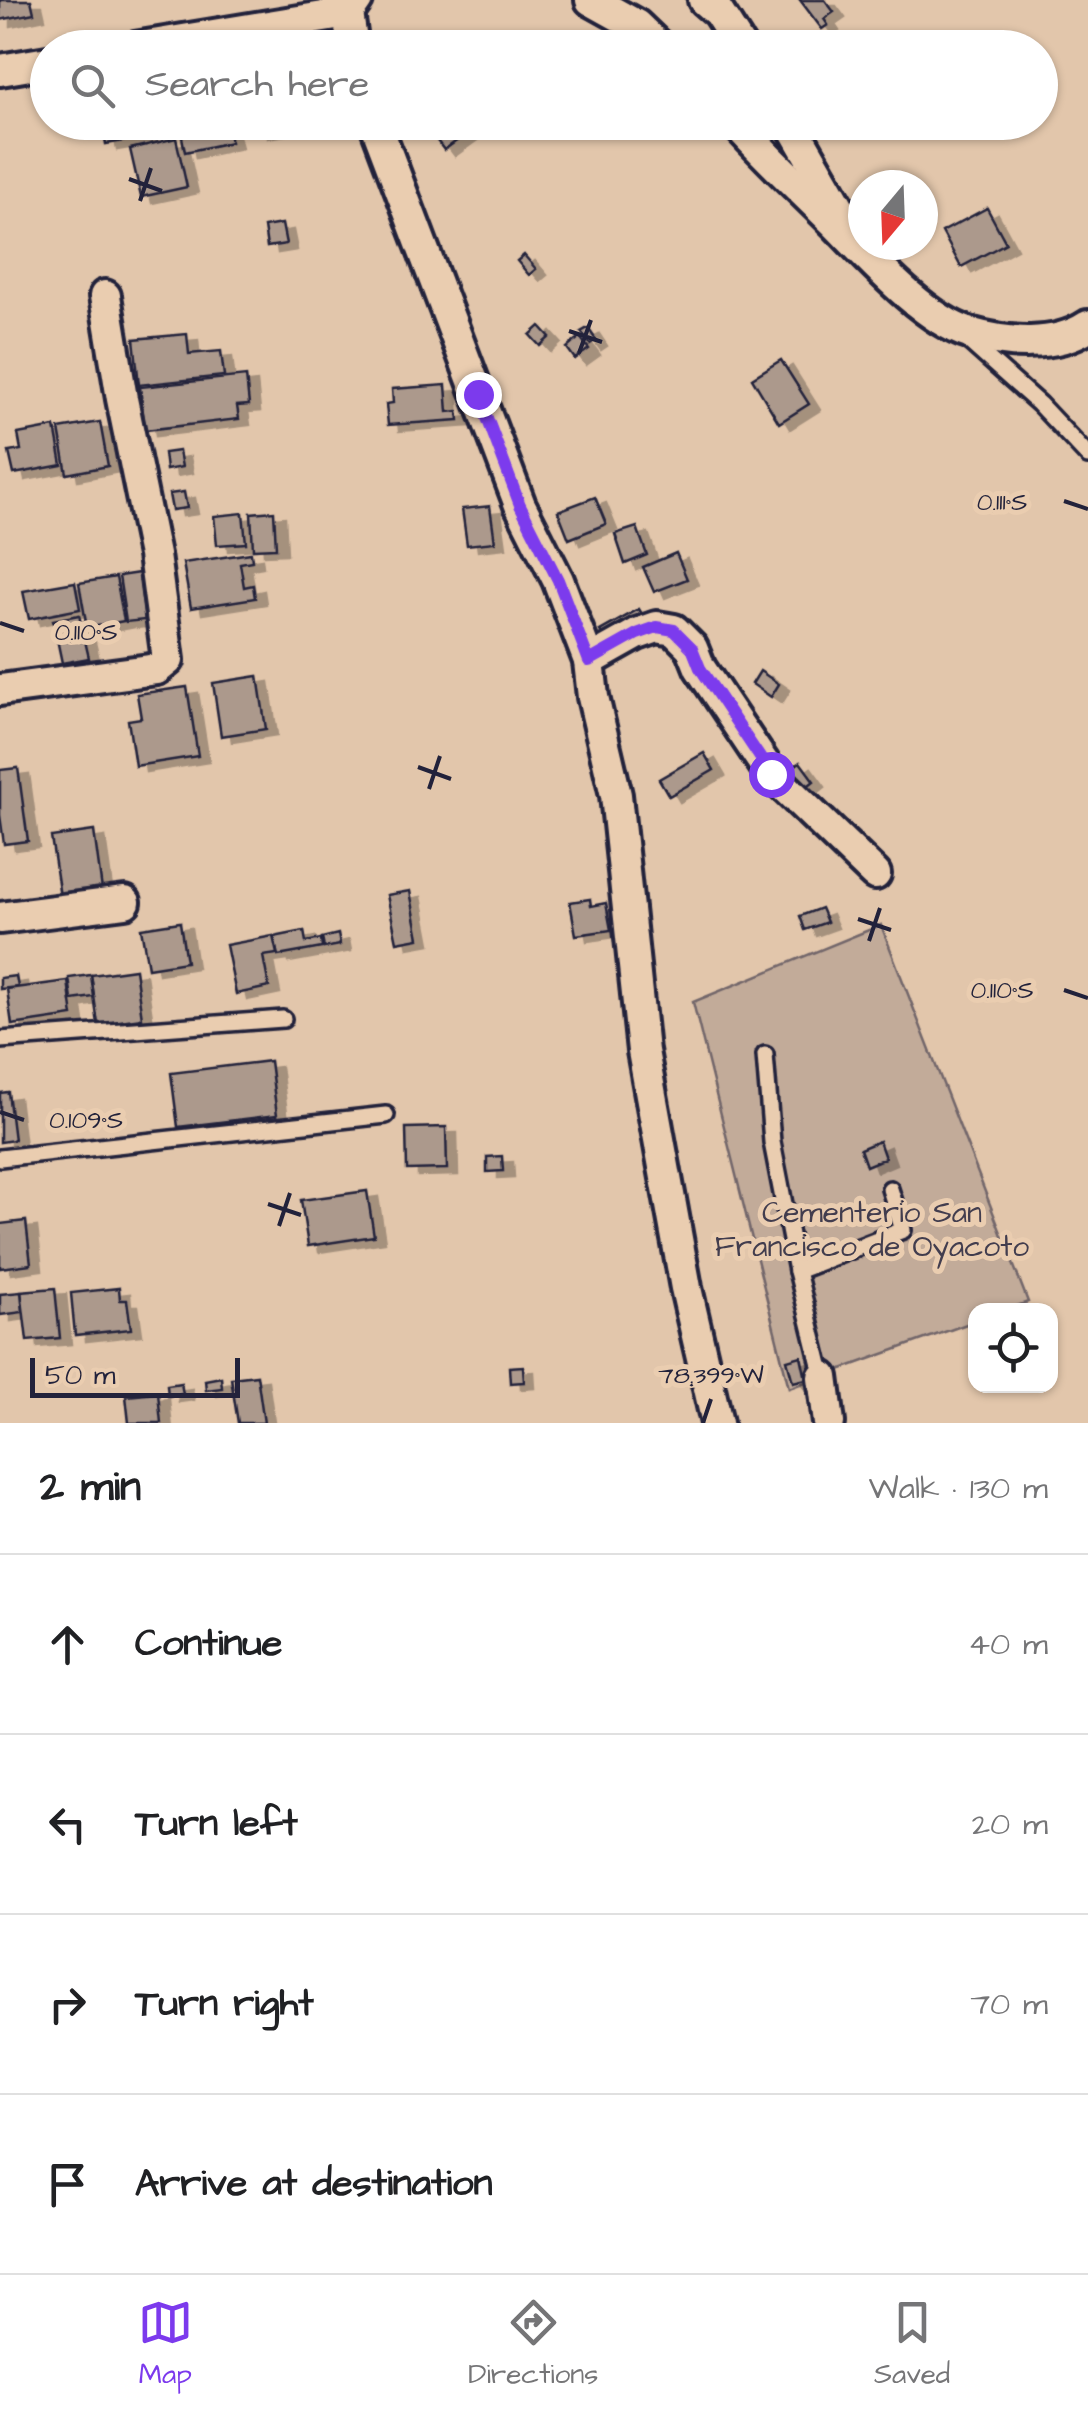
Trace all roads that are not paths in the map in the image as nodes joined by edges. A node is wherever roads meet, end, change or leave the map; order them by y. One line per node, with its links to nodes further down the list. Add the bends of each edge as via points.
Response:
1 (591, 0): 6 (street)
2 (704, 0): 7 (street)
3 (734, 0): 8 (street)
4 (353, 6): 5 (street)
5 (228, 30)
6 (640, 30)
7 (730, 30)
8 (751, 30)
9 (30, 65): 10 (street)
10 (0, 70)
11 (382, 140): 21 (street, via 520,505)
12 (753, 140): 15 (street)
13 (800, 140): 14 (street)
14 (848, 223)
15 (848, 237)
16 (871, 260): 18 (street)
17 (105, 296): 22 (street, via 168,660 158,668)
18 (942, 318): 19 (street, via 968,332 1033,343); 20 (lane)
19 (1088, 326)
20 (1088, 456)
21 (589, 661): 23 (street, via 637,634 674,630 771,774); 34 (street, via 616,795 643,1051)
22 (0, 690)
23 (875, 874)
24 (125, 902): 25 (street)
25 (0, 918)
26 (282, 1019): 27 (lane)
27 (0, 1040)
28 (765, 1055): 32 (lane, via 772,1142)
29 (386, 1116): 30 (lane)
30 (0, 1158)
31 (890, 1190): 32 (lane, via 903,1230)
32 (797, 1271): 33 (lane)
33 (822, 1377): 35 (street)
34 (717, 1423)
35 (829, 1423)

